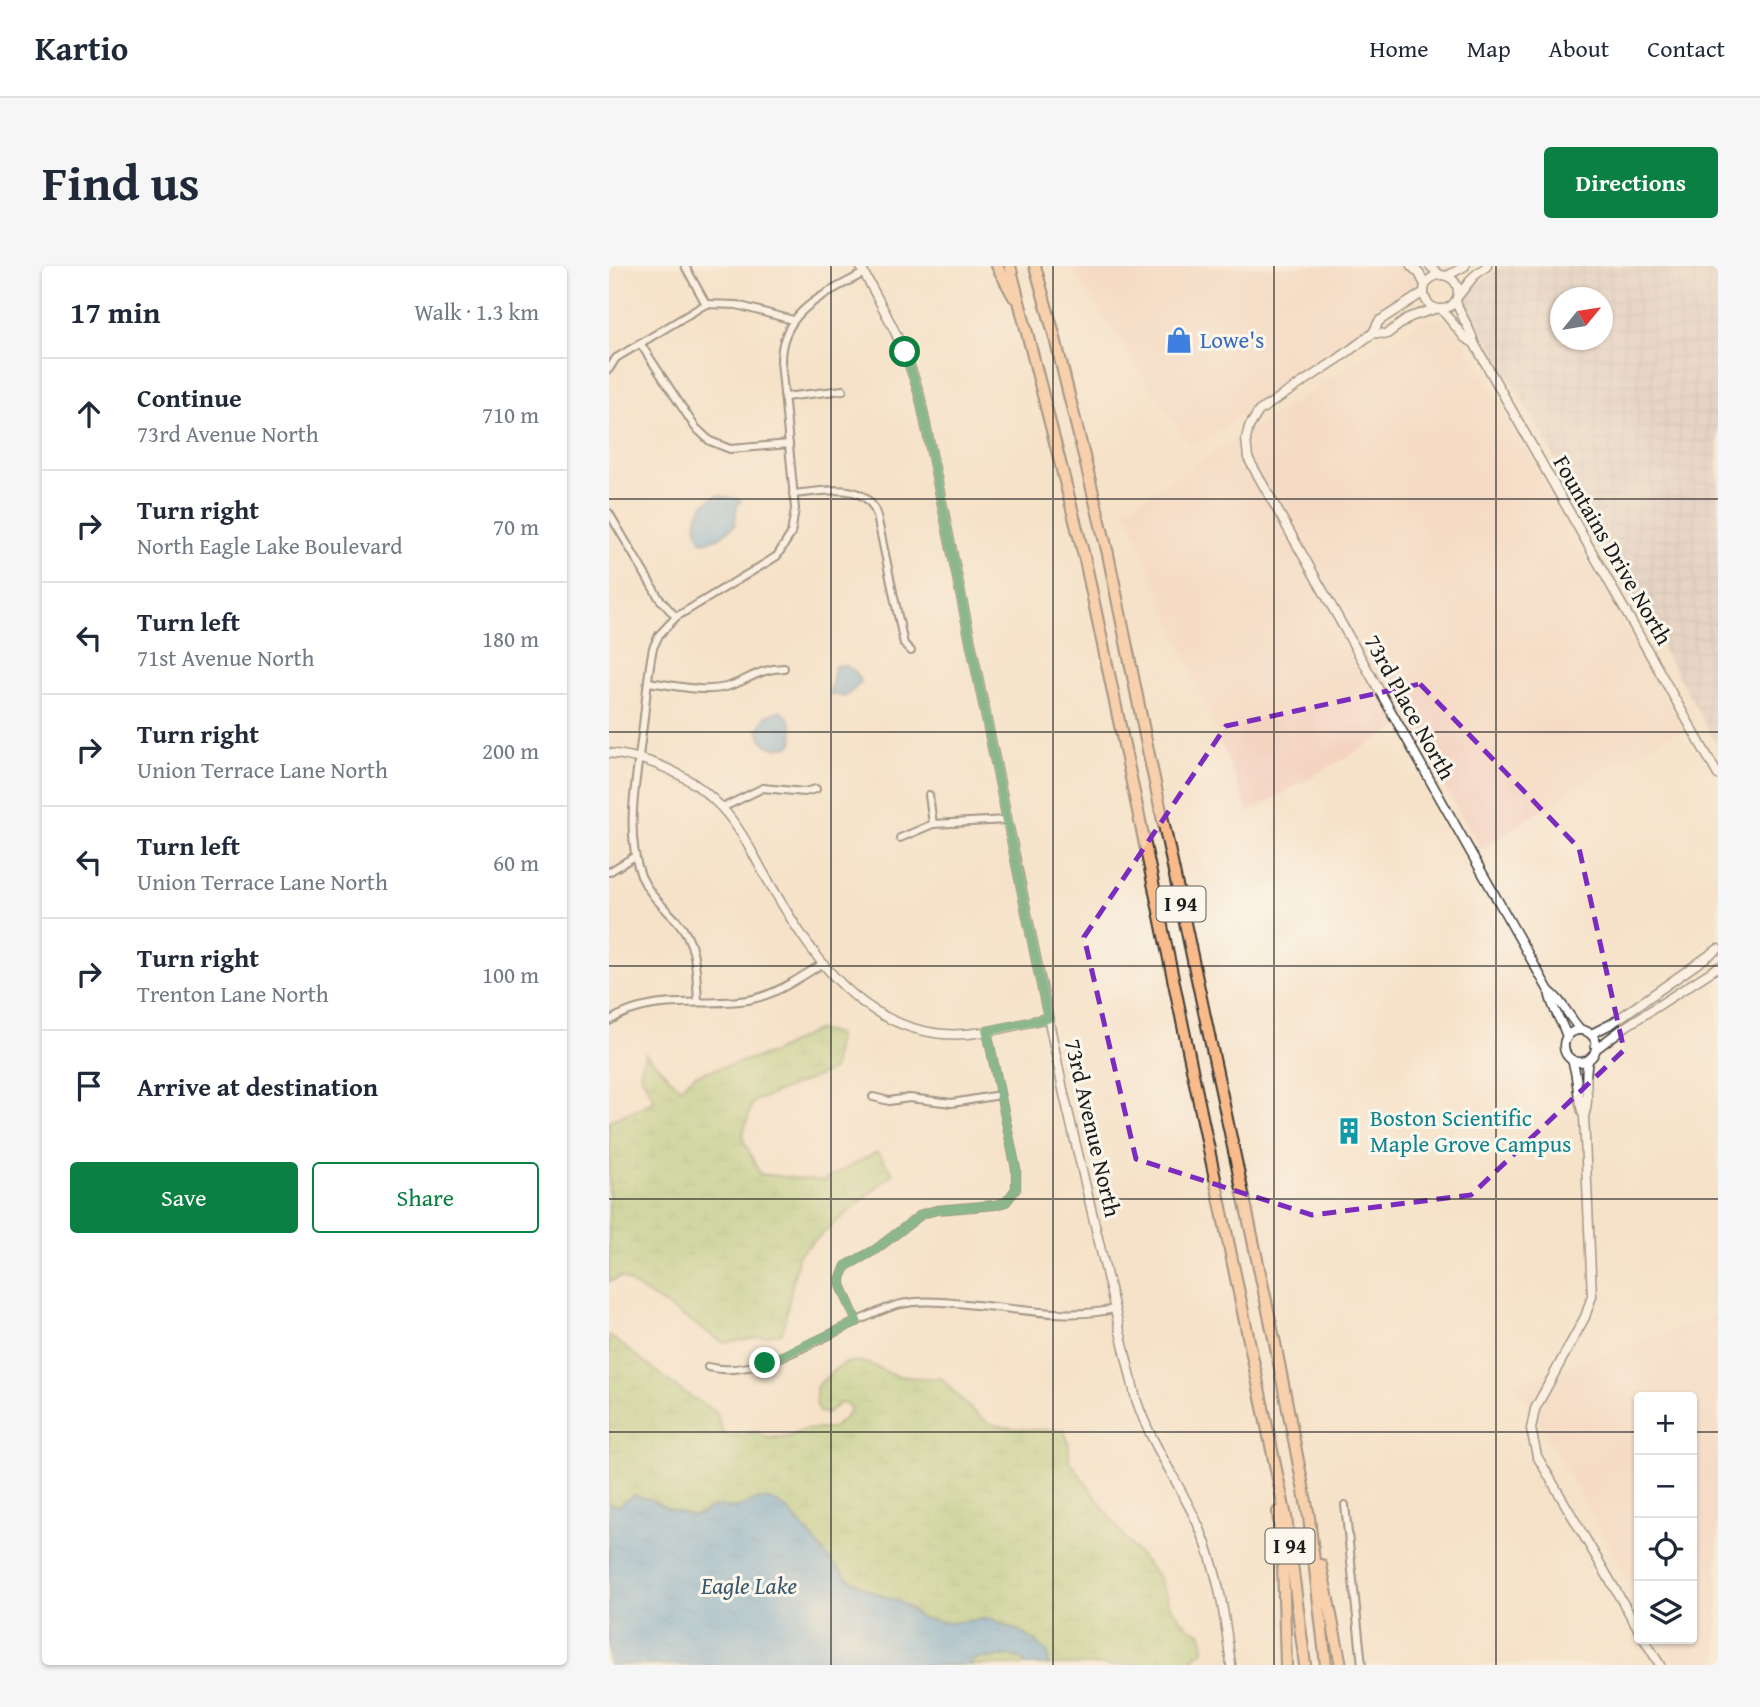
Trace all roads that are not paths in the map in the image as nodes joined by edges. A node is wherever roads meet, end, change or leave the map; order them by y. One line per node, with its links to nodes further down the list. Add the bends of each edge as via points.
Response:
1 (685, 266): 13 (street)
2 (997, 266): 15 (highway)
3 (1010, 266): 15 (highway, I 94)
4 (1037, 266): 62 (highway, I 94, via 1108,554)
5 (1411, 266): 11 (street)
6 (1430, 266): 10 (street)
7 (1465, 266): 10 (street)
8 (1487, 266): 12 (street)
9 (862, 269): 16 (street); 36 (street, 73rd Avenue North, via 905,352 920,397)
10 (1443, 276): 11 (street, via 1431,278); 12 (street, via 1457,286)
11 (1425, 288): 14 (street, via 1427,302); 17 (street, via 1379,321)
12 (1457, 299): 14 (street, via 1452,306); 19 (street, Fountains Drive North)
13 (706, 304): 16 (street, via 737,305); 18 (street)
14 (1439, 309): 17 (street, via 1410,317 1387,334); 19 (street, Fountains Drive North)
15 (1022, 310): 61 (highway, I 94, via 1085,560)
16 (793, 320): 22 (street, via 781,348)
17 (1374, 333): 44 (street, 73rd Place North, via 1259,411 1246,439 1248,457)
18 (640, 343): 20 (street, via 616,358); 23 (street, via 695,426 711,441 730,449)
19 (1474, 343): 32 (street, Fountains Drive North)
20 (609, 369)
21 (843, 390): 22 (street)
22 (785, 397): 23 (street)
23 (789, 444): 24 (street)
24 (793, 494): 26 (street, via 791,534 776,556); 27 (street, via 854,491 870,500 904,644)
25 (609, 513): 26 (street, via 659,598)
26 (676, 617): 29 (street, via 653,648)
27 (911, 652)
28 (784, 668): 29 (street, via 765,669 741,682 713,689)
29 (648, 682): 31 (street)
30 (609, 753): 31 (street)
31 (639, 757): 35 (street, via 681,775); 39 (street)
32 (1718, 775)
33 (816, 789): 35 (street, via 763,788)
34 (929, 795): 37 (street)
35 (722, 808): 42 (street)
36 (1007, 820): 37 (street); 46 (street, 73rd Avenue North)
37 (933, 824): 38 (street)
38 (900, 838)
39 (635, 856): 40 (street); 45 (street, via 648,890 689,939)
40 (609, 872)
41 (1718, 948): 50 (street)
42 (822, 964): 45 (street, via 787,985 748,1000); 49 (street, via 869,1006 905,1025 945,1034)
43 (1718, 967): 52 (street)
44 (1549, 992): 48 (street, 73rd Place North); 51 (street, 73rd Place North)
45 (698, 1002): 47 (street, via 645,1006)
46 (1048, 1018): 49 (street); 58 (street, 73rd Avenue North)
47 (609, 1021)
48 (1581, 1030): 50 (street); 51 (street)
49 (987, 1031): 55 (street)
50 (1591, 1034): 52 (street)
51 (1567, 1037): 53 (street, via 1565,1052)
52 (1597, 1048): 54 (street)
53 (1572, 1060): 54 (street); 57 (street)
54 (1588, 1061): 57 (street)
55 (1000, 1095): 56 (street, via 952,1103); 59 (street, via 1016,1169 1013,1194 1001,1204 922,1214 846,1266 841,1286)
56 (873, 1097)
57 (1584, 1116): 64 (street, via 1592,1296 1539,1399 1531,1429 1537,1456)
58 (1114, 1309): 59 (street, via 1085,1315 923,1301 895,1306); 66 (street, 73rd Avenue North, via 1140,1411 1210,1552)
59 (857, 1322): 60 (street, via 765,1363 734,1371)
60 (708, 1367)
61 (1267, 1429): 67 (highway, via 1283,1563); 68 (highway, I 94, via 1287,1527)
62 (1302, 1476): 69 (highway, I 94); 70 (highway)
63 (1345, 1505): 71 (street)
64 (1634, 1621)
65 (1647, 1644): 72 (street)
66 (1231, 1665)
67 (1286, 1665)
68 (1304, 1665)
69 (1326, 1665)
70 (1341, 1665)
71 (1362, 1665)
72 (1660, 1665)

